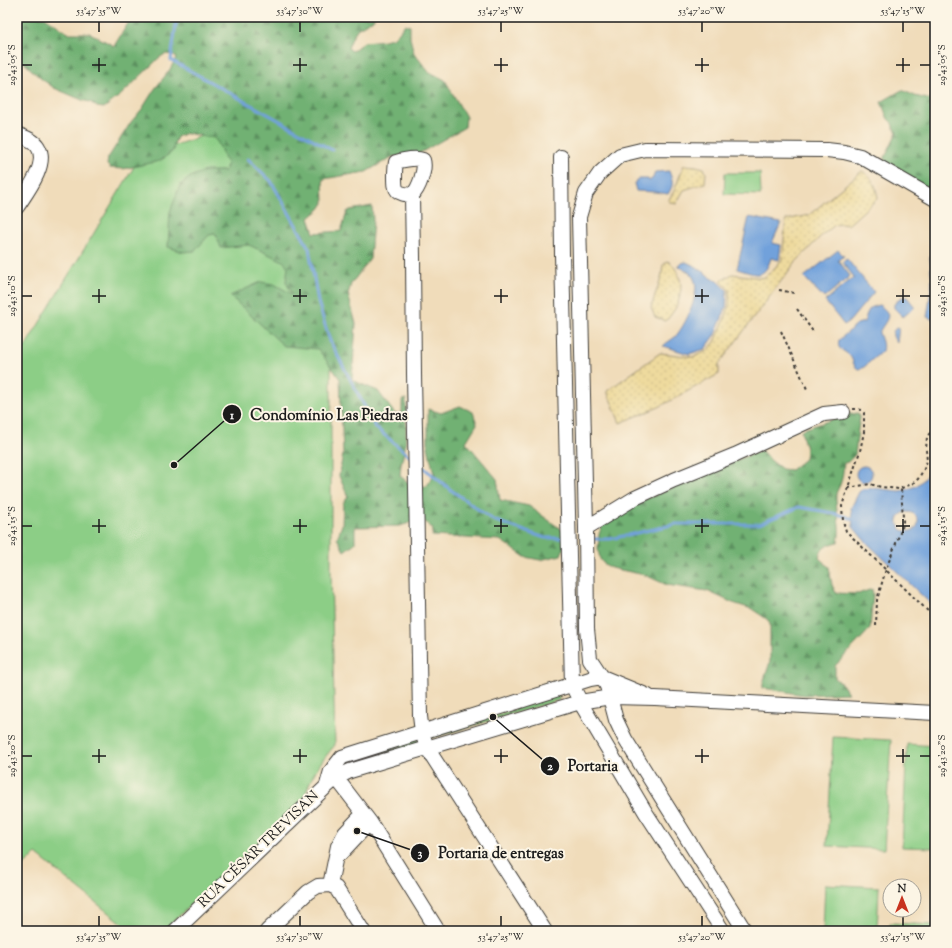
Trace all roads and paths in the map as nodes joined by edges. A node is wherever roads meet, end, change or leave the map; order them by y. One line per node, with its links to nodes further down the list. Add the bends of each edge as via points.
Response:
1 (17, 134): 5 (street, via 32,141 38,147 41,156 36,176)
2 (561, 157): 23 (street)
3 (412, 195): 28 (street)
4 (935, 199): 18 (street, via 860,156 827,150 645,149 620,155 600,173 586,193 579,217)
5 (17, 207)
6 (779, 290): 7 (path)
7 (794, 293)
8 (797, 309): 10 (path)
9 (781, 331): 13 (path)
10 (814, 333)
11 (931, 364): 12 (path)
12 (935, 369)
13 (807, 389)
14 (842, 412): 16 (path, via 856,409 864,413 860,451); 18 (street, via 824,414 674,480 635,498)
15 (935, 427): 17 (path, via 927,437 927,461 924,469 918,479)
16 (848, 488): 17 (path, via 870,484); 19 (path, via 842,506 842,520 846,532)
17 (901, 489): 19 (path, via 903,525)
18 (586, 528): 22 (street, via 587,629 590,659)
19 (886, 569): 20 (path); 21 (path, via 877,600)
20 (935, 618)
21 (876, 626)
22 (602, 677): 23 (street); 24 (street); 25 (street)
23 (572, 685): 26 (street); 28 (street)
24 (611, 697): 25 (street); 26 (street); 39 (street, via 616,720 625,739)
25 (655, 698): 27 (street)
26 (580, 702): 29 (street); 38 (street, via 646,813)
27 (935, 713)
28 (422, 732): 29 (street); 30 (street, via 342,757)
29 (427, 748): 30 (street); 37 (street)
30 (331, 778): 31 (street); 33 (street, RUA CÉSAR TREVISAN)
31 (367, 818): 32 (street, via 345,833 338,846); 36 (street)
32 (330, 885): 34 (street, via 318,886 308,892); 35 (street, via 336,888)
33 (175, 931)
34 (267, 931)
35 (363, 931)
36 (438, 931)
37 (545, 931)
38 (722, 931)
39 (745, 931)

